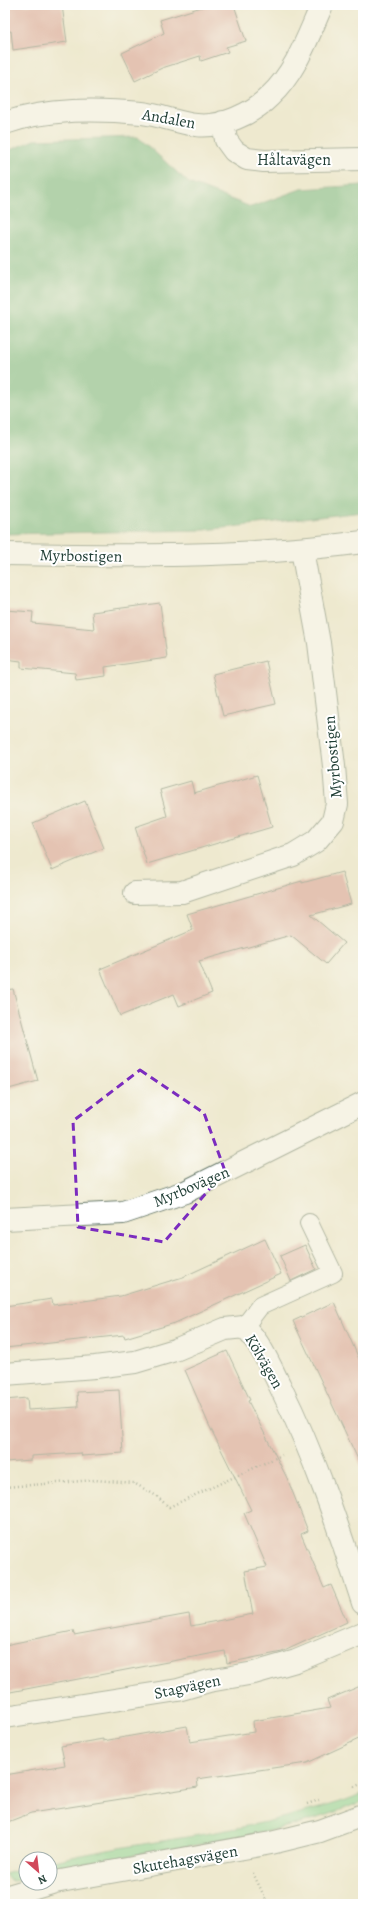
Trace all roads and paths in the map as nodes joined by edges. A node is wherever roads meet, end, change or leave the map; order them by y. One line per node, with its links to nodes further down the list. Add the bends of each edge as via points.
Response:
1 (322, 5): 2 (street, Andalen, via 293,68 270,97 241,116)
2 (223, 122): 3 (street, Andalen, via 197,125 145,114 95,110 26,116); 4 (street, Håltavägen, via 226,140 234,150 247,159)
3 (5, 123)
4 (363, 159)
5 (363, 542): 6 (street, Myrbostigen)
6 (302, 550): 7 (street, Myrbostigen, via 136,556); 8 (street, Myrbostigen, via 319,643 334,760 337,804 333,821 316,841 293,855 182,892)
7 (5, 554)
8 (135, 893)
9 (363, 1102): 10 (street, Myrbovägen, via 185,1192 123,1213)
10 (5, 1219)
11 (309, 1222): 12 (lane, via 333,1273 260,1306)
12 (244, 1327): 13 (street, Kölvägen, via 225,1329 176,1350 135,1362); 14 (street, Kölvägen, via 253,1335 268,1361)
13 (5, 1374)
14 (306, 1443): 15 (path, via 169,1507 156,1495 134,1483 95,1480); 16 (street, Kölvägen, via 337,1523)
15 (5, 1487)
16 (363, 1603)
17 (363, 1633): 18 (street, Stagvägen, via 296,1661 254,1673 209,1681 178,1690)
18 (5, 1717)
19 (363, 1815): 20 (street, Skutehagsvägen, via 320,1831)
20 (241, 1850): 21 (street, Skutehagsvägen, via 55,1882); 22 (path)
21 (5, 1897)
22 (268, 1904)

